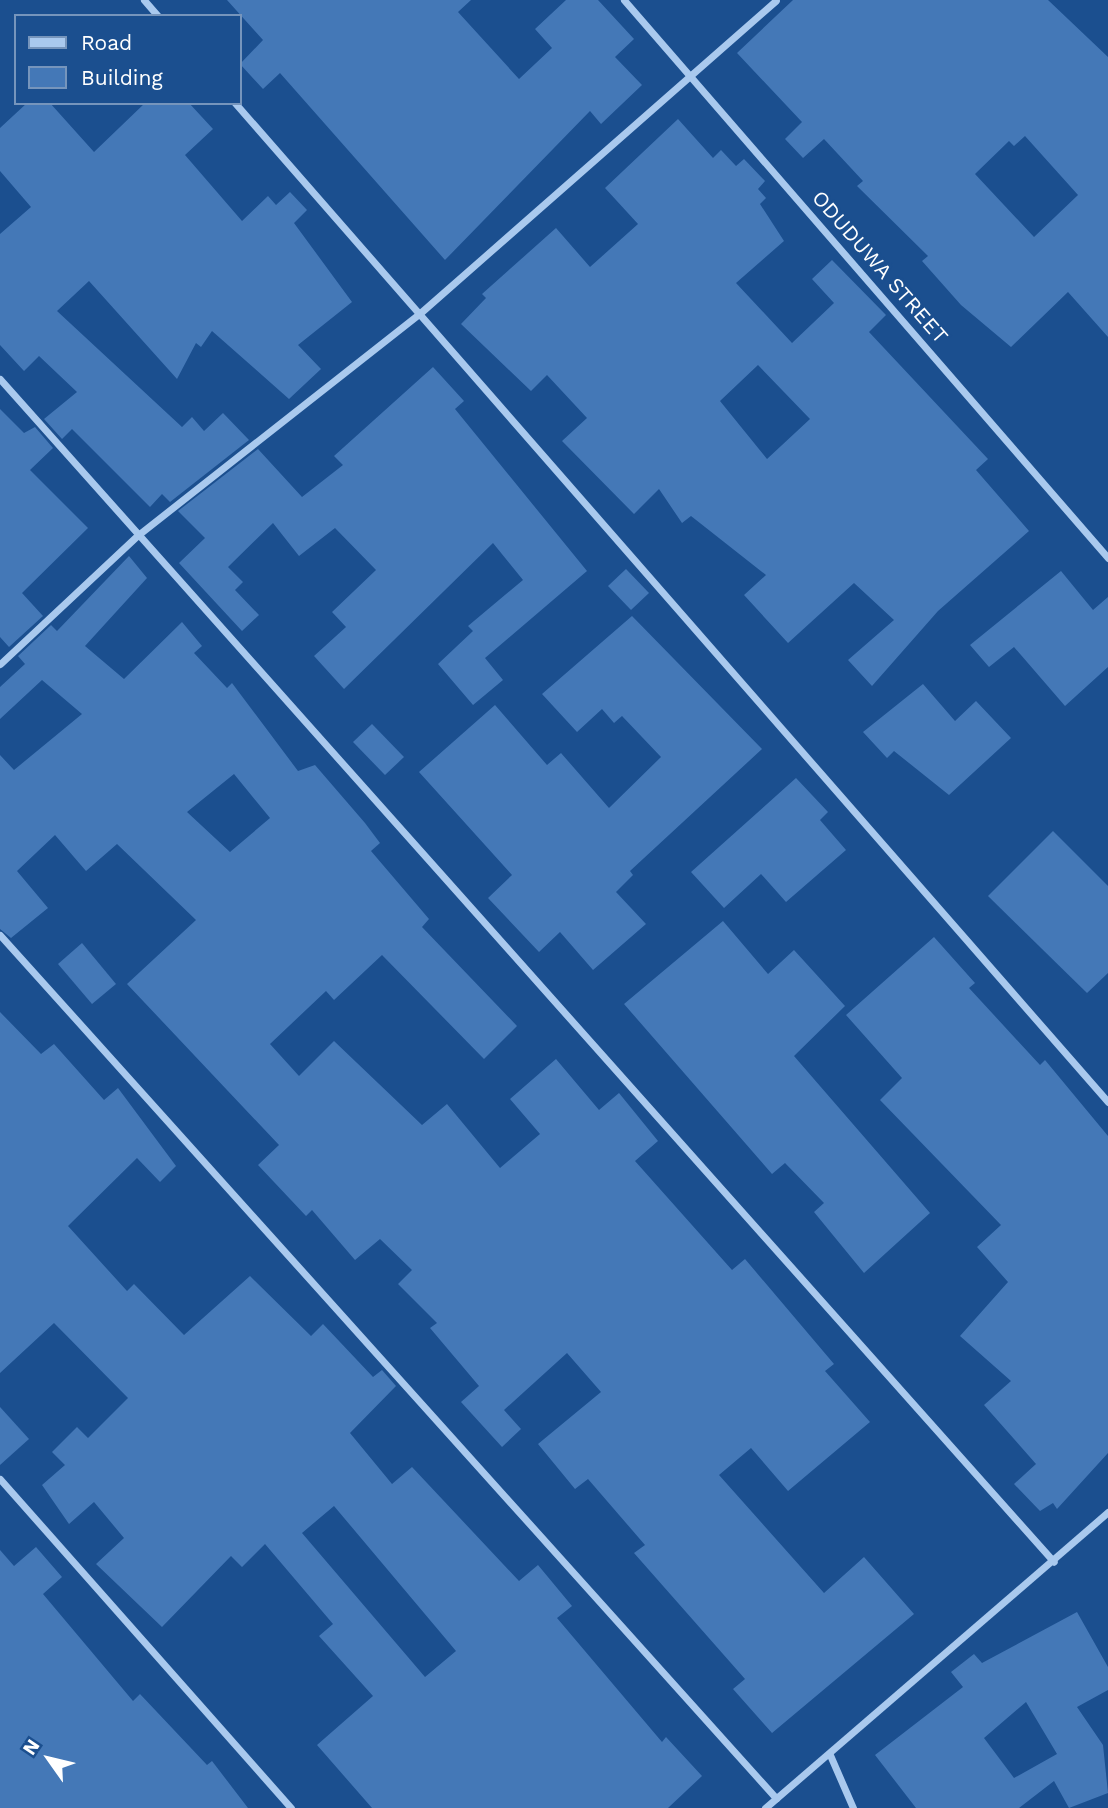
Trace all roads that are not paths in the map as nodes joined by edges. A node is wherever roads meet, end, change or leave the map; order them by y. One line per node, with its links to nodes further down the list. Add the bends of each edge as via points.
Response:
1 (144, 0): 4 (street)
2 (624, 0): 5 (street, ODUDUWA STREET)
3 (776, 0): 5 (street)
4 (156, 14)
5 (690, 74): 7 (street); 10 (street, ODUDUWA STREET)
6 (237, 105): 7 (street)
7 (419, 314): 9 (street); 13 (street)
8 (0, 379): 9 (street)
9 (138, 535): 11 (street); 16 (street)
10 (1108, 558)
11 (0, 664)
12 (0, 935): 18 (street)
13 (1108, 1102)
14 (0, 1479): 19 (street)
15 (1108, 1513): 16 (street)
16 (1054, 1562): 17 (street)
17 (831, 1755): 18 (street); 21 (street)
18 (776, 1798): 20 (street)
19 (291, 1808)
20 (765, 1808)
21 (853, 1808)

